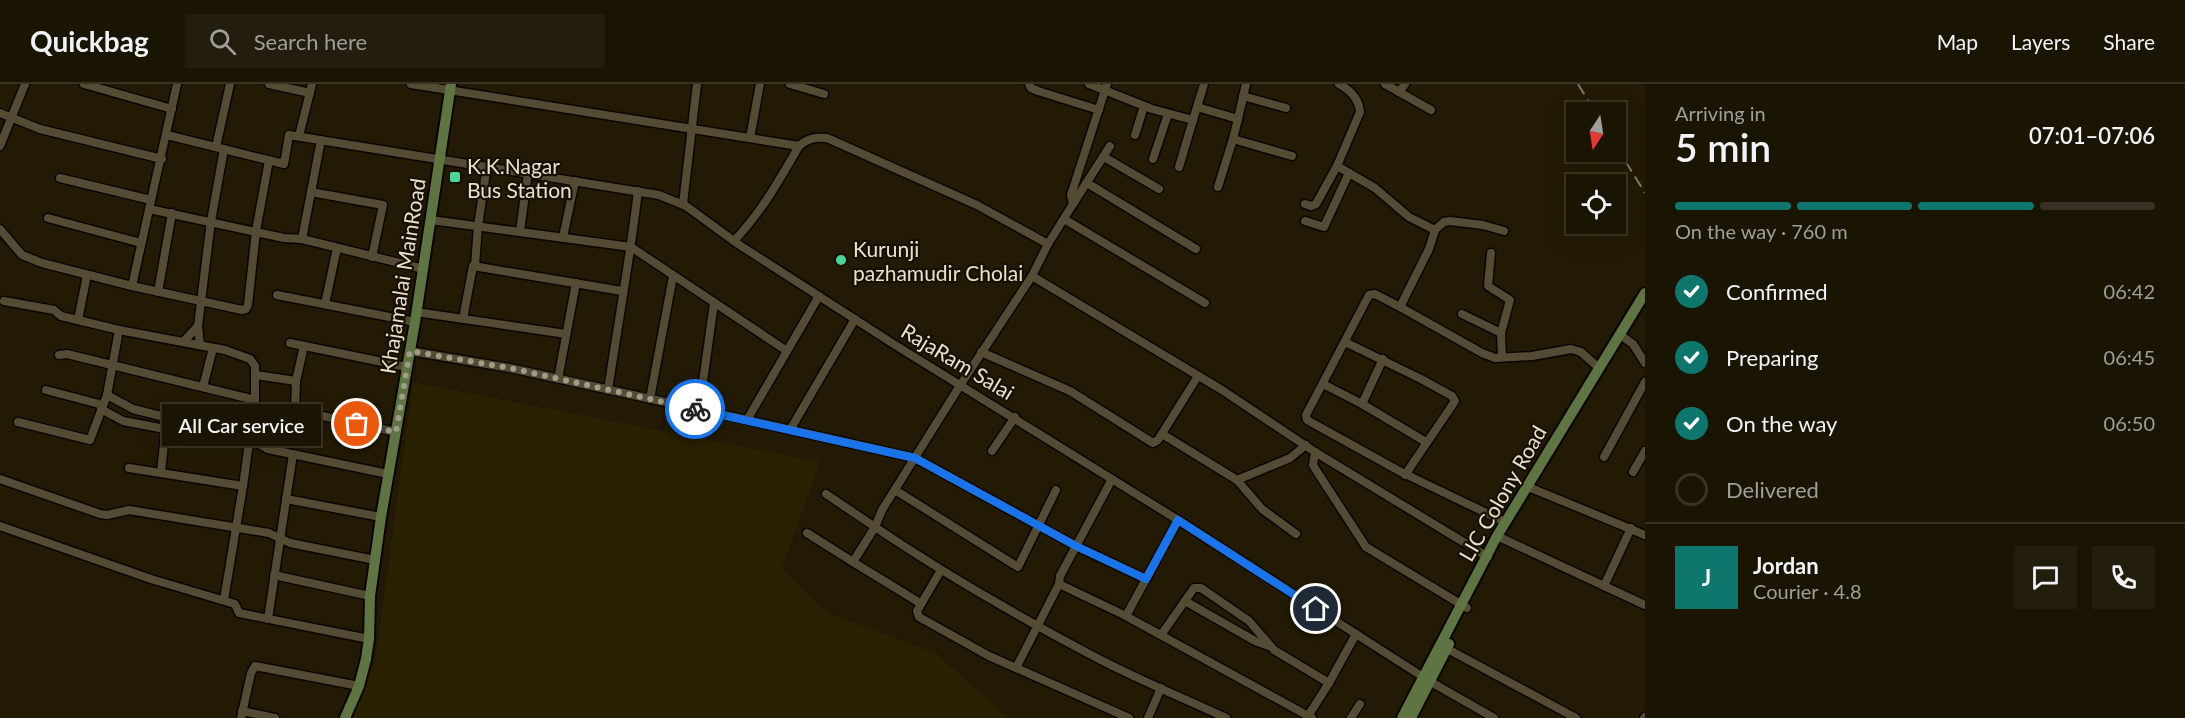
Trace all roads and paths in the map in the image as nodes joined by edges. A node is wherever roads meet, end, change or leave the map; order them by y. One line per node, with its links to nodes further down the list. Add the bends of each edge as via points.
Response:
1 (26, 84): 33 (street)
2 (84, 84): 17 (street)
3 (177, 84): 28 (street)
4 (230, 84): 46 (street)
5 (269, 84): 16 (street)
6 (411, 84): 19 (street)
7 (697, 84): 36 (street)
8 (760, 84): 40 (street)
9 (790, 84): 23 (street)
10 (1029, 84): 29 (street, via 1038,92)
11 (1089, 84): 20 (street)
12 (1204, 84): 26 (street)
13 (1246, 84): 24 (street)
14 (1339, 84): 21 (street)
15 (1385, 84): 22 (street)
16 (286, 86): 18 (street)
17 (108, 87): 28 (street)
18 (311, 88): 38 (street, via 301,126)
19 (451, 88): 36 (street); 50 (main road, Khajamalai MainRoad)
20 (1106, 88): 25 (street); 29 (street)
21 (1352, 88): 54 (street, via 1360,112)
22 (1402, 88): 30 (street)
23 (824, 94)
24 (1243, 96): 27 (street); 34 (street)
25 (1144, 106): 32 (street); 39 (street)
26 (1197, 107): 34 (street); 35 (street)
27 (1286, 108)
28 (172, 109): 37 (street)
29 (1099, 110): 67 (street, via 1071,195)
30 (1431, 110)
31 (0, 114): 33 (street)
32 (1168, 114): 35 (street); 51 (street)
33 (12, 118): 43 (street); 49 (street, via 33,127)
34 (1238, 119): 41 (street)
35 (1193, 120): 55 (street)
36 (692, 129): 40 (street); 66 (street)
37 (167, 135): 46 (street); 49 (street)
38 (294, 135): 42 (street, RajaRam Salai); 52 (street, via 284,164)
39 (1135, 135)
40 (750, 138): 44 (street)
41 (1233, 139): 47 (street); 61 (street)
42 (321, 140): 50 (street, RajaRam Salai); 64 (street)
43 (0, 146)
44 (799, 146): 83 (street, via 755,219); 85 (street, via 812,138 827,138 977,205)
45 (1110, 146): 48 (street)
46 (220, 148): 52 (street); 73 (street)
47 (1292, 156)
48 (1104, 157): 60 (street); 62 (street)
49 (162, 159): 65 (street)
50 (441, 159): 53 (street, RajaRam Salai); 72 (main road, Khajamalai MainRoad)
51 (1153, 159)
52 (269, 160): 78 (street)
53 (487, 166): 56 (street, RajaRam Salai); 75 (street)
54 (1337, 166): 57 (street); 68 (street, via 1316,204)
55 (1179, 167)
56 (528, 173): 59 (street, RajaRam Salai); 79 (street)
57 (1348, 173): 74 (street, via 1324,227); 77 (street, via 1376,188 1409,217)
58 (60, 178): 65 (street)
59 (575, 181): 63 (street, RajaRam Salai); 81 (street)
60 (1087, 183): 67 (street); 88 (street)
61 (1218, 187)
62 (1159, 189)
63 (638, 191): 66 (street, RajaRam Salai); 86 (street)
64 (311, 192): 82 (street); 90 (street, via 383,205)
65 (150, 204): 69 (street); 84 (street)
66 (683, 204): 83 (street, RajaRam Salai)
67 (1073, 204): 71 (street)
68 (1305, 204)
69 (172, 213): 73 (street); 99 (street)
70 (48, 218): 84 (street)
71 (1064, 219): 85 (street); 106 (street)
72 (431, 220): 75 (street); 92 (main road, Khajamalai MainRoad)
73 (211, 221): 78 (street); 104 (street)
74 (1305, 221)
75 (478, 226): 79 (street); 91 (street)
76 (0, 229): 93 (street, via 22,255)
77 (1435, 230): 80 (street, via 1450,221); 108 (street)
78 (256, 231): 82 (street); 104 (street, via 246,309)
79 (520, 231): 81 (street)
80 (1504, 231)
81 (564, 237): 86 (street)
82 (302, 239): 87 (street)
83 (734, 241): 102 (street, RajaRam Salai)
84 (141, 243): 97 (street)
85 (1048, 244): 95 (street)
86 (631, 247): 94 (street); 98 (street)
87 (337, 248): 90 (street); 107 (street)
88 (1196, 249)
89 (1491, 254): 116 (street, via 1488,286 1510,300)
90 (371, 255): 92 (street)
91 (475, 266): 96 (street); 111 (street)
92 (424, 269): 110 (main road, Khajamalai MainRoad)
93 (87, 275): 97 (street); 113 (street)
94 (673, 276): 105 (street); 146 (street)
95 (1032, 276): 127 (street); 136 (street)
96 (576, 283): 98 (street); 117 (street)
97 (132, 286): 99 (street)
98 (622, 291): 144 (street)
99 (158, 292): 104 (street)
100 (1645, 292): 118 (main road, LIC Colony Road)
101 (276, 295): 107 (street)
102 (819, 296): 112 (street, RajaRam Salai); 126 (street)
103 (4, 301): 113 (street, via 54,310)
104 (201, 302): 114 (street)
105 (714, 303): 126 (street); 150 (street)
106 (1206, 303)
107 (325, 304): 110 (street)
108 (1400, 307): 120 (street, via 1375,294 1369,295); 129 (street, via 1482,353)
109 (1462, 314): 116 (street)
110 (416, 317): 111 (street); 125 (main road, Khajamalai MainRoad)
111 (463, 319): 117 (street)
112 (855, 319): 140 (street, RajaRam Salai); 156 (street)
113 (78, 320): 115 (street)
114 (198, 326): 119 (street); 122 (street)
115 (120, 330): 119 (street); 132 (street)
116 (1501, 333): 129 (street)
117 (566, 334): 137 (street)
118 (1619, 334): 131 (street, via 1633,344); 134 (main road, LIC Colony Road)
119 (183, 342): 122 (street)
120 (1346, 342): 130 (street); 141 (street)
121 (290, 343): 123 (street)
122 (200, 345): 124 (street)
123 (304, 346): 133 (street); 138 (street)
124 (213, 348): 135 (street, via 250,359); 142 (street)
125 (410, 351): 133 (main road, Khajamalai MainRoad); 137 (street)
126 (787, 351): 153 (street)
127 (981, 352): 140 (street); 158 (street, via 1070,391 1149,441 1156,442)
128 (59, 355): 132 (street)
129 (1502, 357): 134 (street, via 1570,349 1581,352)
130 (1383, 360): 148 (street); 160 (street, via 1455,401)
131 (1645, 363)
132 (112, 366): 142 (street); 145 (street)
133 (407, 368): 157 (main road, Khajamalai MainRoad)
134 (1599, 368): 177 (main road, LIC Colony Road)
135 (256, 375): 138 (street); 147 (street)
136 (1198, 376): 158 (street); 161 (street)
137 (558, 378): 144 (street)
138 (296, 381): 157 (street, via 297,411)
139 (1645, 382): 166 (street)
140 (961, 384): 151 (street, RajaRam Salai); 167 (street)
141 (1323, 384): 148 (street); 172 (street, via 1307,420)
142 (203, 387): 147 (street)
143 (46, 390): 149 (street)
144 (608, 390): 146 (street)
145 (106, 395): 149 (street); 152 (street)
146 (650, 399): 150 (street)
147 (255, 400): 159 (street)
148 (1362, 404): 160 (street)
149 (102, 407): 154 (street, via 90,440); 155 (street, via 123,422)
150 (699, 410): 153 (street)
151 (1015, 417): 162 (street); 174 (street, RajaRam Salai)
152 (166, 419): 155 (street); 159 (street)
153 (747, 420): 156 (street)
154 (18, 422)
155 (165, 429): 169 (street)
156 (790, 430): 167 (street)
157 (396, 432): 171 (main road, Khajamalai MainRoad)
158 (1162, 434): 175 (street)
159 (248, 438): 165 (street, via 268,449); 176 (street)
160 (1426, 442): 172 (street)
161 (1306, 446): 164 (street); 175 (street, via 1290,458)
162 (992, 451)
163 (1645, 451): 170 (street)
164 (1316, 452): 197 (street); 209 (street, via 1313,465 1366,547)
165 (293, 454): 171 (street); 181 (street)
166 (1604, 457)
167 (915, 458): 178 (street); 186 (street)
168 (129, 468): 169 (street)
169 (160, 472): 176 (street)
170 (1633, 472)
171 (388, 474): 182 (main road, Khajamalai MainRoad)
172 (1405, 474): 184 (street)
173 (0, 479): 188 (street, via 100,514 129,510)
174 (1112, 479): 183 (street, RajaRam Salai); 195 (street)
175 (1237, 480): 191 (street, via 1262,509)
176 (243, 486): 188 (street)
177 (1526, 486): 184 (main road, LIC Colony Road); 189 (street)
178 (895, 490): 186 (street, via 1018,567); 187 (street)
179 (1056, 490): 186 (street)
180 (826, 494): 187 (street)
181 (286, 499): 182 (street); 194 (street)
182 (381, 518): 196 (main road, Khajamalai MainRoad)
183 (1178, 520): 201 (street); 213 (street, RajaRam Salai)
184 (1505, 522): 193 (main road, LIC Colony Road)
185 (0, 526): 205 (street)
186 (1040, 526): 195 (street)
187 (875, 527): 198 (street); 199 (street)
188 (235, 528): 194 (street); 205 (street)
189 (1631, 528): 192 (street); 203 (street)
190 (807, 533): 198 (street)
191 (1296, 534)
192 (1645, 535)
193 (1497, 536): 197 (main road, LIC Colony Road); 203 (street)
194 (279, 537): 196 (street, via 290,543); 200 (street)
195 (1076, 546): 201 (street); 202 (street)
196 (375, 560): 204 (main road, Khajamalai MainRoad)
197 (1486, 560): 209 (main road, LIC Colony Road, via 1485,572)
198 (853, 562): 207 (street)
199 (941, 570): 207 (street); 212 (street)
200 (274, 575): 204 (street); 211 (street)
201 (1146, 579): 210 (street)
202 (1059, 584): 210 (street); 212 (street)
203 (1604, 586): 208 (street)
204 (370, 596): 215 (main road, Khajamalai MainRoad)
205 (224, 600): 211 (street, via 237,604 239,613)
206 (1185, 601): 214 (street); 216 (street); 216 (street, via 1194,588 1201,588 1249,621)
207 (920, 603): 218 (street, via 919,617)
208 (1645, 605)
209 (1464, 607): 217 (main road, LIC Colony Road)
210 (1126, 616): 214 (street)
211 (268, 619): 215 (street)
212 (1038, 626): 218 (street); 222 (street)
213 (1356, 634): 219 (street, RajaRam Salai); 220 (street)
214 (1161, 635): 225 (street)
215 (369, 639): 221 (main road, Khajamalai MainRoad)
216 (1269, 646): 220 (street)
217 (1444, 647): 219 (main road, LIC Colony Road); 235 (street)
218 (1016, 668): 229 (street)
219 (1428, 680): 226 (main road); 233 (main road); 234 (street, RajaRam Salai)
220 (1329, 683): 225 (street)
221 (359, 686): 224 (street, via 255,666); 228 (main road, Khajamalai MainRoad)
222 (1161, 688): 230 (street); 231 (street)
223 (1360, 704): 232 (street)
224 (241, 715): 227 (street)
225 (1310, 717)
226 (1415, 717)
227 (275, 718)
228 (345, 718)
229 (1129, 718)
230 (1148, 718)
231 (1226, 718)
232 (1351, 718)
233 (1402, 718)
234 (1494, 718)
235 (1576, 718)

